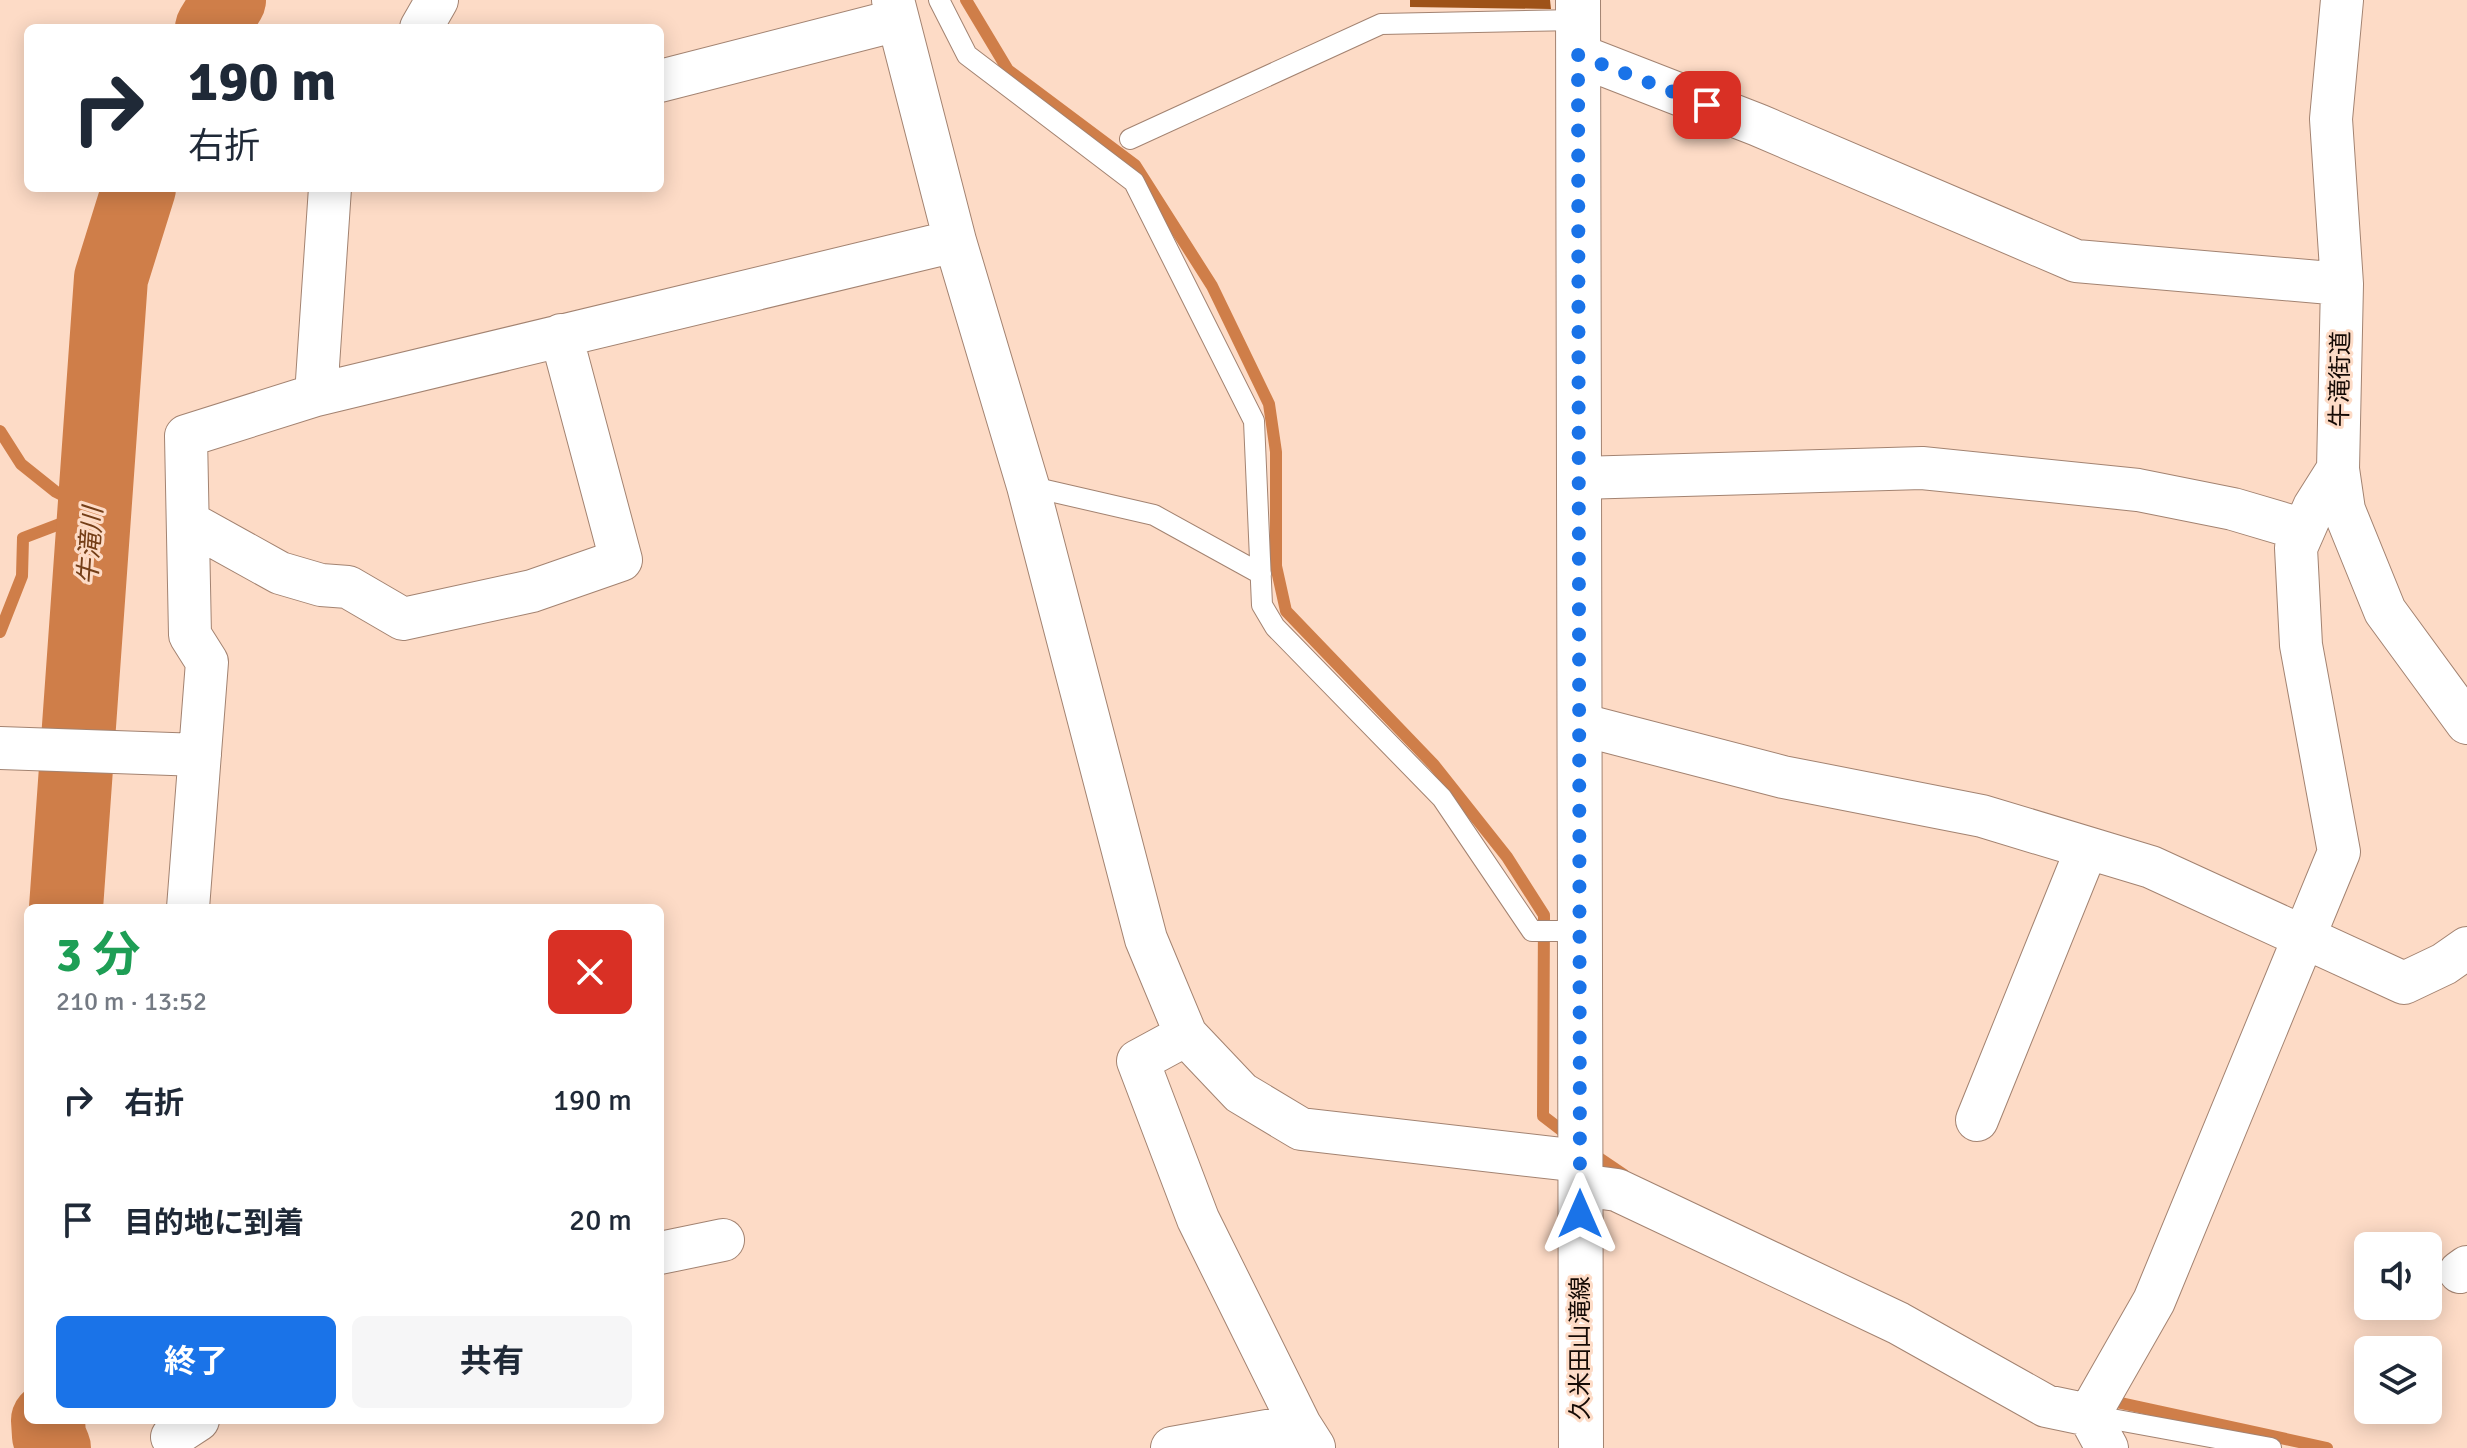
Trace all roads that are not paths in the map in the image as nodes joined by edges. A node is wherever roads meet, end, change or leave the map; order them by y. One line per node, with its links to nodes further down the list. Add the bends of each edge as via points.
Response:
1 (437, 0): 5 (street)
2 (939, 0): 19 (lane, via 967,55 1134,182 1254,421)
3 (2342, 0): 11 (street, 牛滝街道, via 2331,119)
4 (896, 10): 7 (street); 10 (street)
5 (423, 24)
6 (1578, 25): 8 (lane, via 1381,24); 11 (street, via 1758,125 2076,261); 15 (street, 久米田山滝線)
7 (664, 80)
8 (1130, 139)
9 (330, 192): 13 (street)
10 (955, 241): 12 (street); 16 (street)
11 (2342, 284): 14 (street, 牛滝街道)
12 (561, 335): 13 (street); 17 (street, via 621,560 532,591 403,619 348,587 280,573)
13 (316, 395): 17 (street, via 186,436)
14 (2338, 469): 18 (street); 20 (street, 牛滝街道, via 2344,510 2385,611)
15 (1579, 478): 18 (street, via 1922,468 2138,490); 21 (street, 久米田山滝線)
16 (1028, 486): 19 (lane, via 1154,515); 29 (street, via 1146,939)
17 (188, 522): 23 (street, via 190,635 207,662)
18 (2304, 530): 27 (street, via 2296,548 2301,645 2339,852)
19 (1261, 574): 26 (lane, via 1262,605 1275,627 1442,798 1532,931)
20 (2467, 723)
21 (1579, 724): 24 (street, via 1783,777 1982,816); 26 (street, 久米田山滝線)
22 (9, 748): 23 (street)
23 (200, 755): 25 (street)
24 (2087, 848): 27 (street, via 2151,867); 30 (street)
25 (188, 904)
26 (1566, 931): 31 (street, 久米田山滝線)
27 (2303, 935): 28 (street, via 2404,983); 34 (street, via 2154,1301)
28 (2459, 966)
29 (1186, 1035): 31 (street, via 1241,1093 1301,1129); 35 (street, via 1138,1061 1198,1219)
30 (1977, 1120)
31 (1580, 1158): 34 (street, via 1617,1190 1898,1323 2046,1406); 37 (street, 久米田山滝線)
32 (723, 1240): 33 (street)
33 (664, 1252)
34 (2098, 1416): 38 (lane)
35 (1308, 1436): 36 (street)
36 (1172, 1448)
37 (1581, 1448)
38 (2271, 1448)

